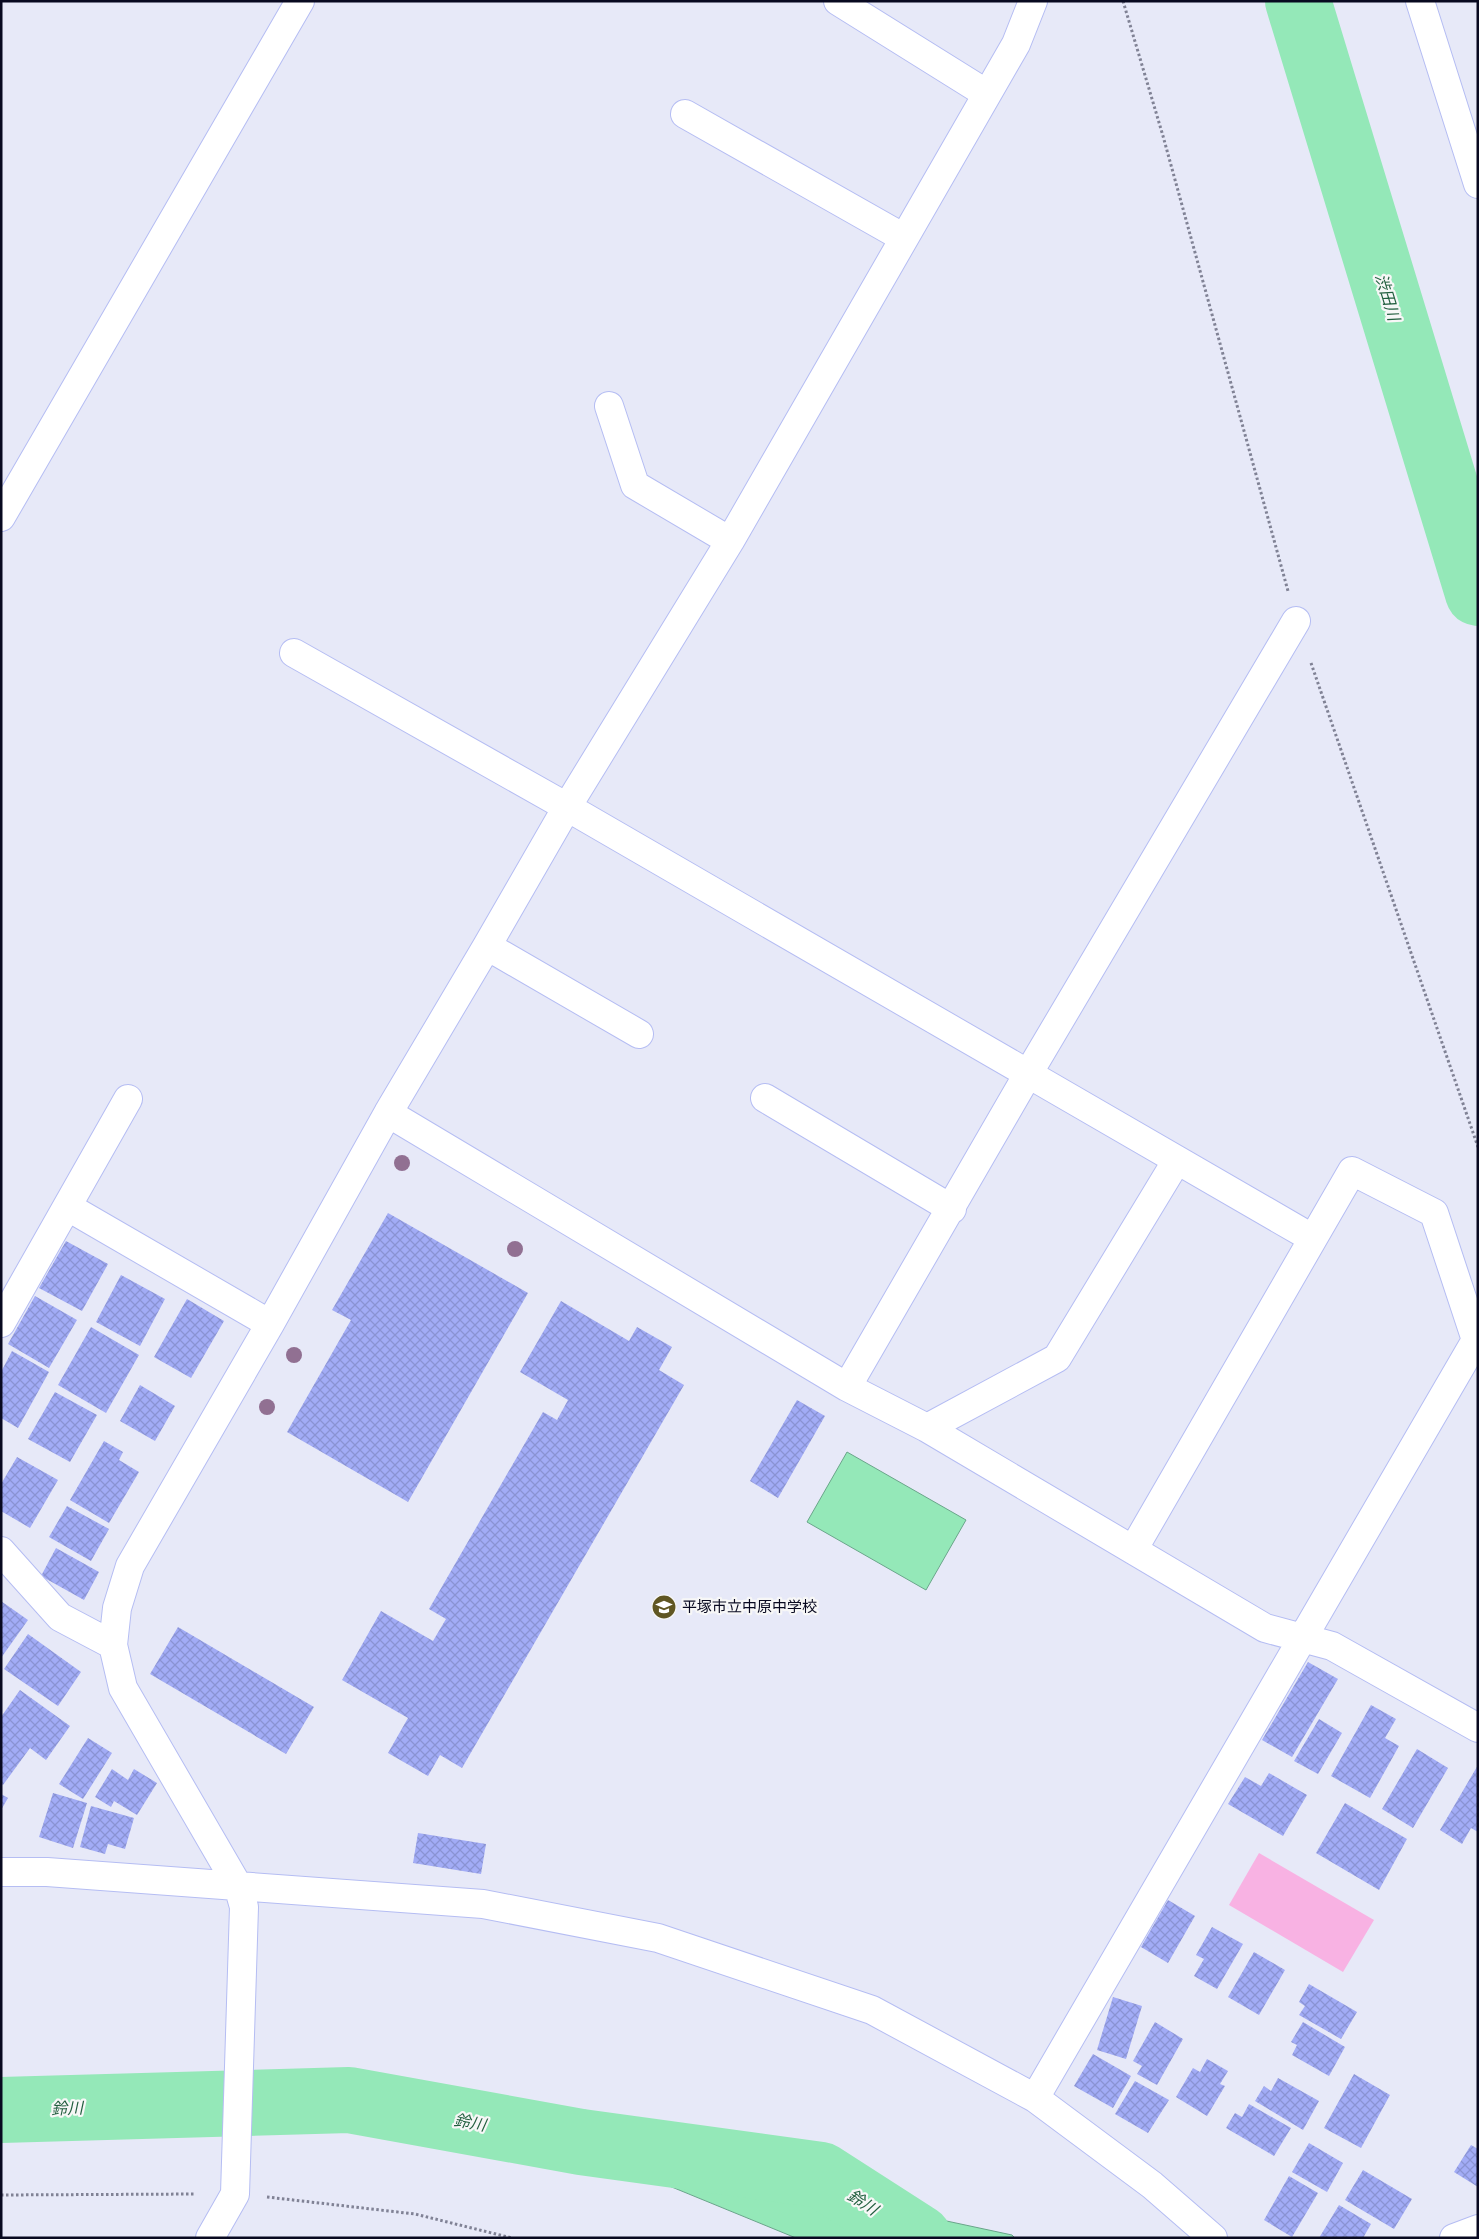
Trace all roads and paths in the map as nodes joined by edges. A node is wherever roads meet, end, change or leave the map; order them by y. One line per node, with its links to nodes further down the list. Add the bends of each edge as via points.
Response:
1 (300, 1): 11 (street)
2 (838, 1): 6 (street)
3 (1033, 1): 6 (street, via 1016,44)
4 (1124, 1): 13 (path)
5 (1420, 1): 8 (street)
6 (987, 94): 9 (street)
7 (685, 114): 9 (street)
8 (1478, 184)
9 (904, 238): 12 (street)
10 (609, 406): 12 (street, via 636,485)
11 (1, 517)
12 (730, 541): 15 (street)
13 (1296, 620): 18 (street); 22 (path)
14 (294, 653): 15 (street)
15 (567, 807): 16 (street); 18 (street)
16 (487, 946): 17 (street); 21 (street)
17 (639, 1034)
18 (1028, 1074): 23 (street); 25 (street)
19 (765, 1098): 25 (street)
20 (128, 1100): 24 (street)
21 (388, 1113): 28 (street); 29 (street)
22 (1478, 1147)
23 (1177, 1160): 26 (street); 30 (street, via 1057,1358)
24 (68, 1207): 27 (street); 28 (street)
25 (952, 1209): 29 (street)
26 (1312, 1238): 31 (street); 33 (street, via 1352,1172 1434,1213 1476,1340)
27 (1, 1322)
28 (270, 1324): 34 (street, via 130,1566 116,1608)
29 (847, 1387): 30 (street)
30 (927, 1428): 31 (street)
31 (1133, 1550): 33 (street, via 1265,1628)
32 (1, 1551): 34 (street, via 60,1617)
33 (1302, 1638): 35 (street, via 1332,1646); 38 (street)
34 (112, 1645): 37 (street, via 123,1688)
35 (1478, 1728)
36 (1, 1872): 37 (street, via 47,1872)
37 (241, 1897): 38 (street, via 483,1904 658,1938 872,2010); 40 (street, via 235,2194)
38 (1035, 2098): 41 (street, via 1152,2185)
39 (1478, 2229): 42 (street)
40 (210, 2238)
41 (1213, 2238)
42 (1454, 2238)

